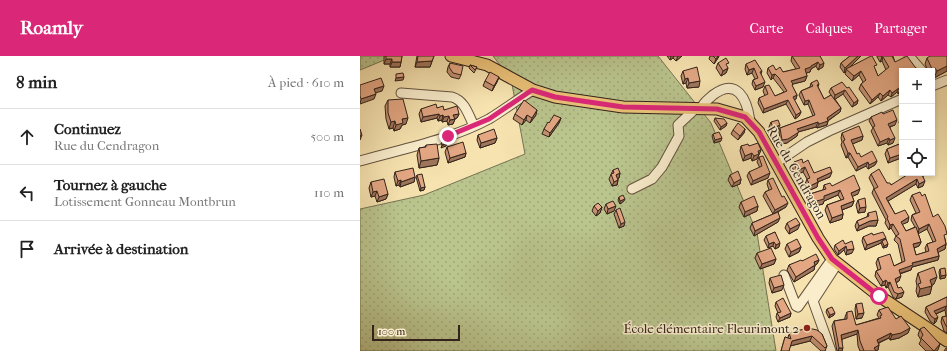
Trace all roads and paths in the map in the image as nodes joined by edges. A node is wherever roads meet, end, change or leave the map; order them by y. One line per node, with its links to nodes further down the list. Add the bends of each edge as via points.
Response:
1 (451, 56): 6 (main road, Rue du Cendragon, via 487,65)
2 (909, 56): 3 (street)
3 (919, 68)
4 (947, 80): 5 (street)
5 (935, 84)
6 (532, 90): 9 (main road, Rue du Cendragon, via 555,97 623,107); 11 (street)
7 (401, 93): 11 (street, via 459,99)
8 (899, 100): 13 (street, via 824,134)
9 (698, 109): 10 (main road, Rue du Cendragon, via 717,109 737,114); 10 (street, via 722,89 732,88 744,98); 14 (street, via 678,125 679,136 662,168 652,179)
10 (750, 121): 13 (main road, Rue du Cendragon)
11 (474, 126): 12 (street)
12 (360, 161)
13 (776, 163): 15 (main road, Rue du Cendragon)
14 (632, 189)
15 (834, 262): 16 (street, via 812,281 798,307); 17 (main road, Rue du Cendragon); 18 (street, via 813,300)
16 (784, 275)
17 (947, 341)
18 (831, 351)

